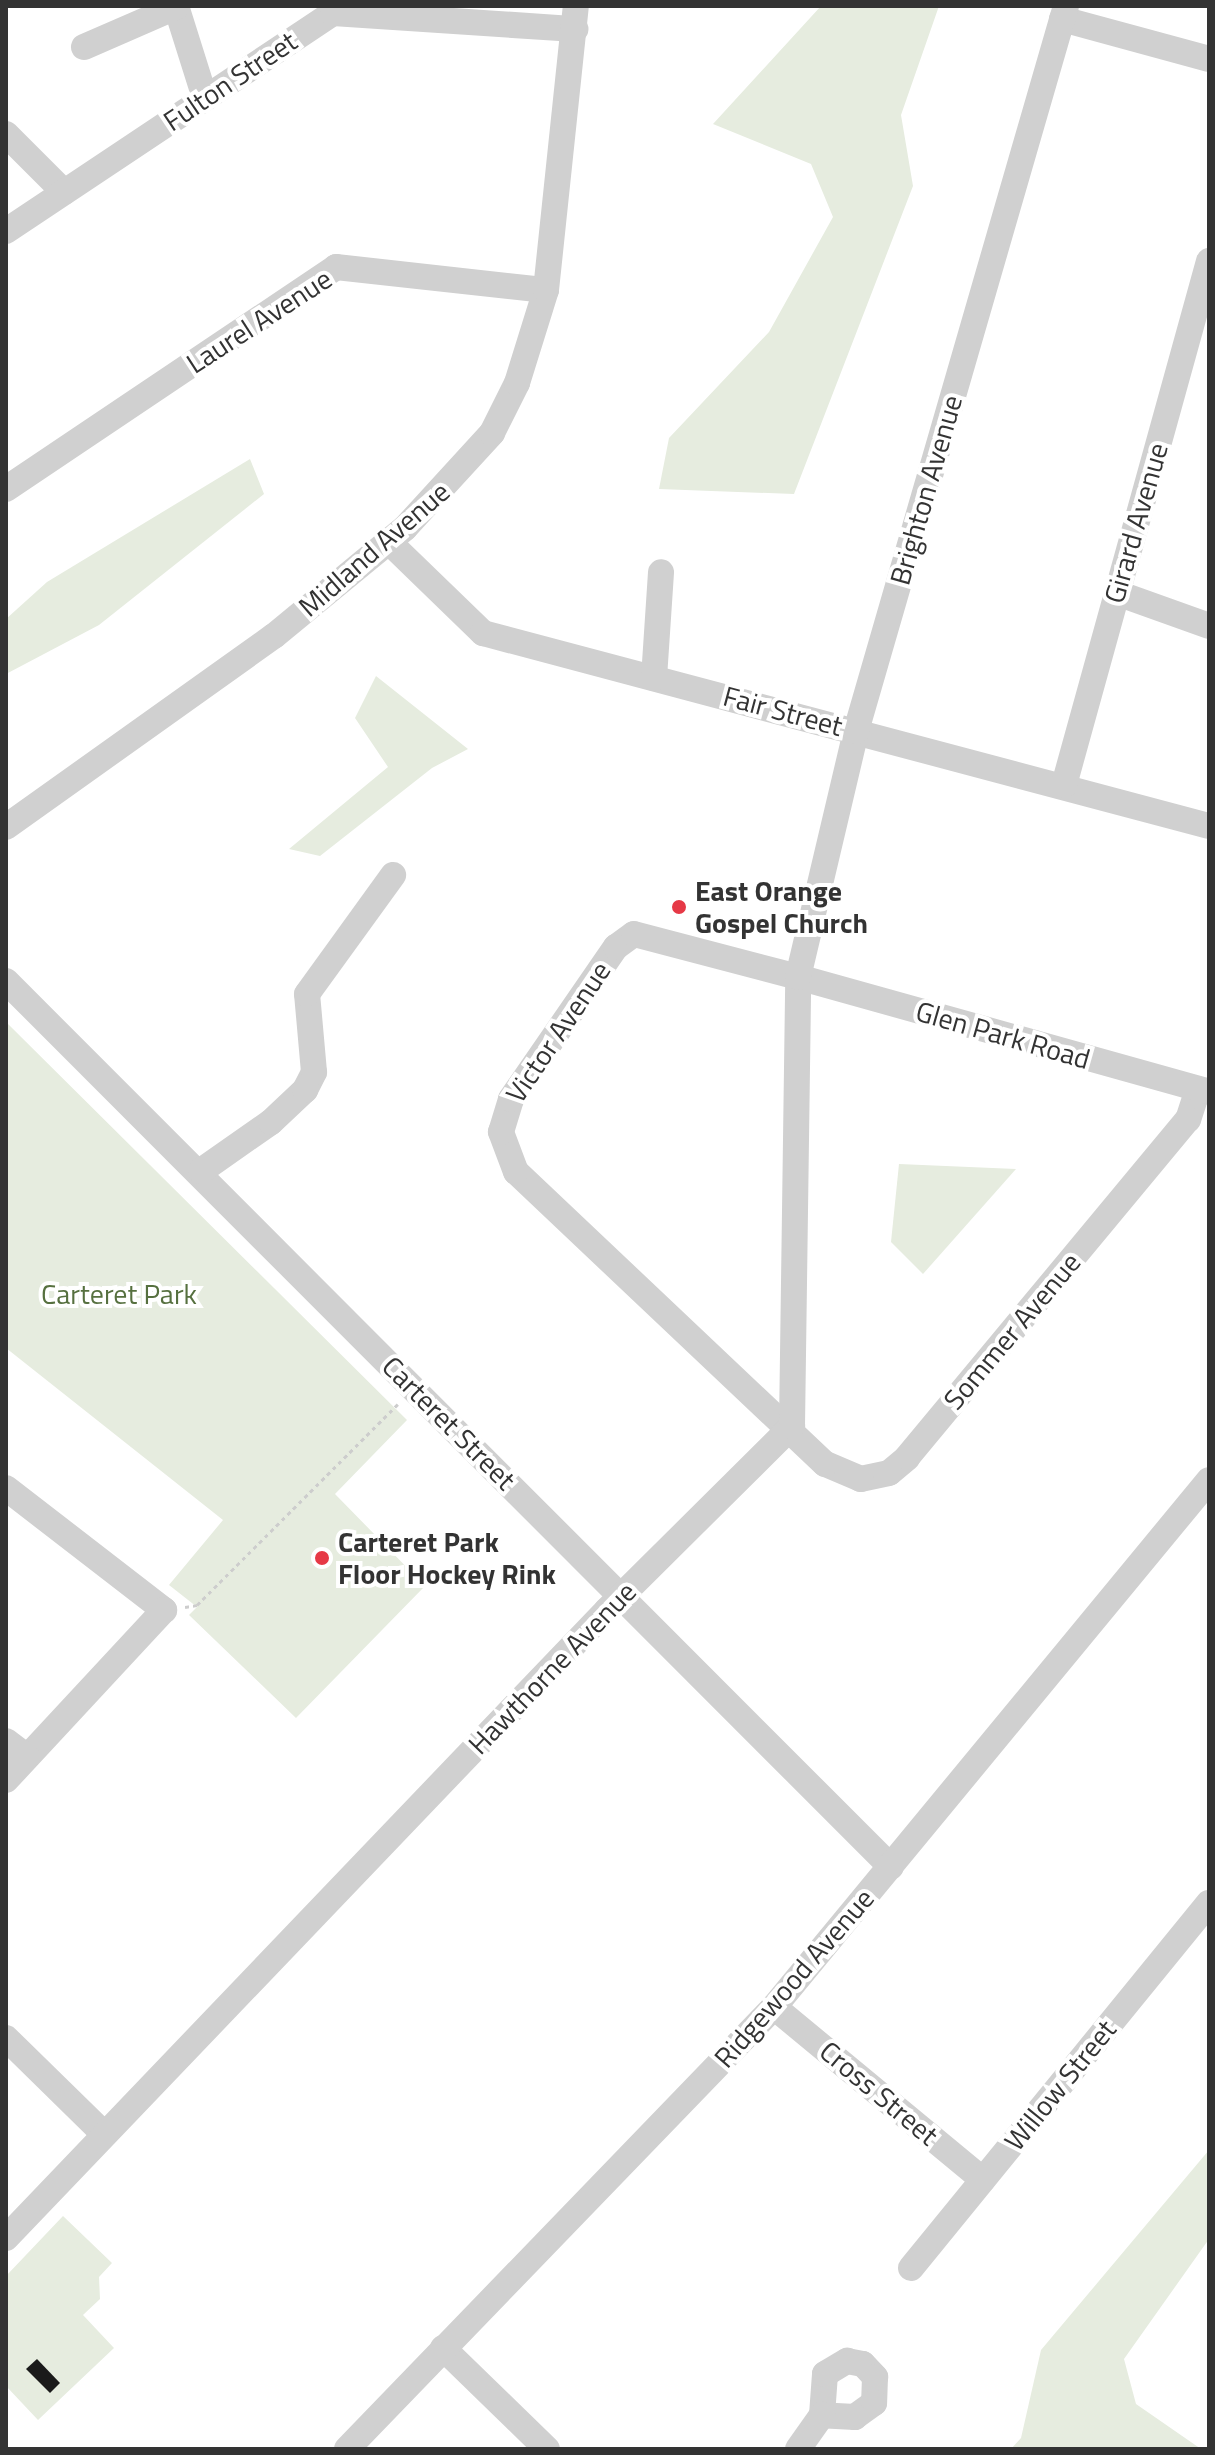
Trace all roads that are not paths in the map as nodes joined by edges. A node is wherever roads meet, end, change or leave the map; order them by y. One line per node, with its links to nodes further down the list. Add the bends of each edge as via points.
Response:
1 (176, 7): 4 (street); 6 (street)
2 (1064, 12): 5 (street); 18 (street, Brighton Avenue)
3 (576, 17): 6 (street, Fulton Street, via 333,13); 11 (street, Midland Avenue)
4 (84, 47)
5 (1209, 59)
6 (205, 98): 8 (street, Fulton Street)
7 (6, 134): 8 (street)
8 (64, 192): 9 (street, Fulton Street)
9 (6, 231)
10 (1209, 261): 15 (street, Girard Avenue)
11 (546, 290): 12 (street, Laurel Avenue, via 336,267); 13 (street, Midland Avenue, via 517,383 492,433)
12 (6, 489)
13 (389, 542): 17 (street, Fair Street, via 483,633); 21 (street, Midland Avenue, via 274,636)
14 (661, 572): 17 (street)
15 (1117, 593): 16 (street); 19 (street, Girard Avenue)
16 (1209, 626)
17 (654, 678): 18 (street, Fair Street)
18 (856, 731): 19 (street, Fair Street); 23 (street, Brighton Avenue)
19 (1064, 785): 20 (street, Fair Street)
20 (1209, 826)
21 (6, 827)
22 (393, 875): 26 (street, via 307,994 314,1072 305,1090 271,1122)
23 (798, 977): 25 (street, Glen Park Road); 27 (street); 27 (street, Victor Avenue, via 634,934 622,939 511,1099 501,1132 516,1172)
24 (6, 981): 26 (street, Carteret Street)
25 (1203, 1090): 27 (street, Sommer Avenue, via 1188,1119 899,1466 873,1478 844,1476)
26 (201, 1171): 30 (street, Carteret Street)
27 (788, 1429): 30 (street, Hawthorne Avenue)
28 (1209, 1480): 34 (street, Ridgewood Avenue)
29 (6, 1488): 32 (street, via 164,1610)
30 (621, 1596): 34 (street, Carteret Street); 38 (street, Hawthorne Avenue)
31 (6, 1741): 32 (street)
32 (27, 1757): 33 (street)
33 (6, 1780)
34 (891, 1867): 36 (street, Ridgewood Avenue)
35 (1209, 1903): 39 (street, Willow Street)
36 (774, 2007): 39 (street, Cross Street); 42 (street, Ridgewood Avenue)
37 (6, 2038): 38 (street)
38 (104, 2134): 40 (street, Hawthorne Avenue)
39 (983, 2180): 41 (street, Willow Street)
40 (6, 2238)
41 (911, 2268)
42 (443, 2348): 44 (street, Ridgewood Avenue); 45 (street)
43 (822, 2415): 46 (street)
44 (347, 2449)
45 (547, 2449)
46 (798, 2449)

